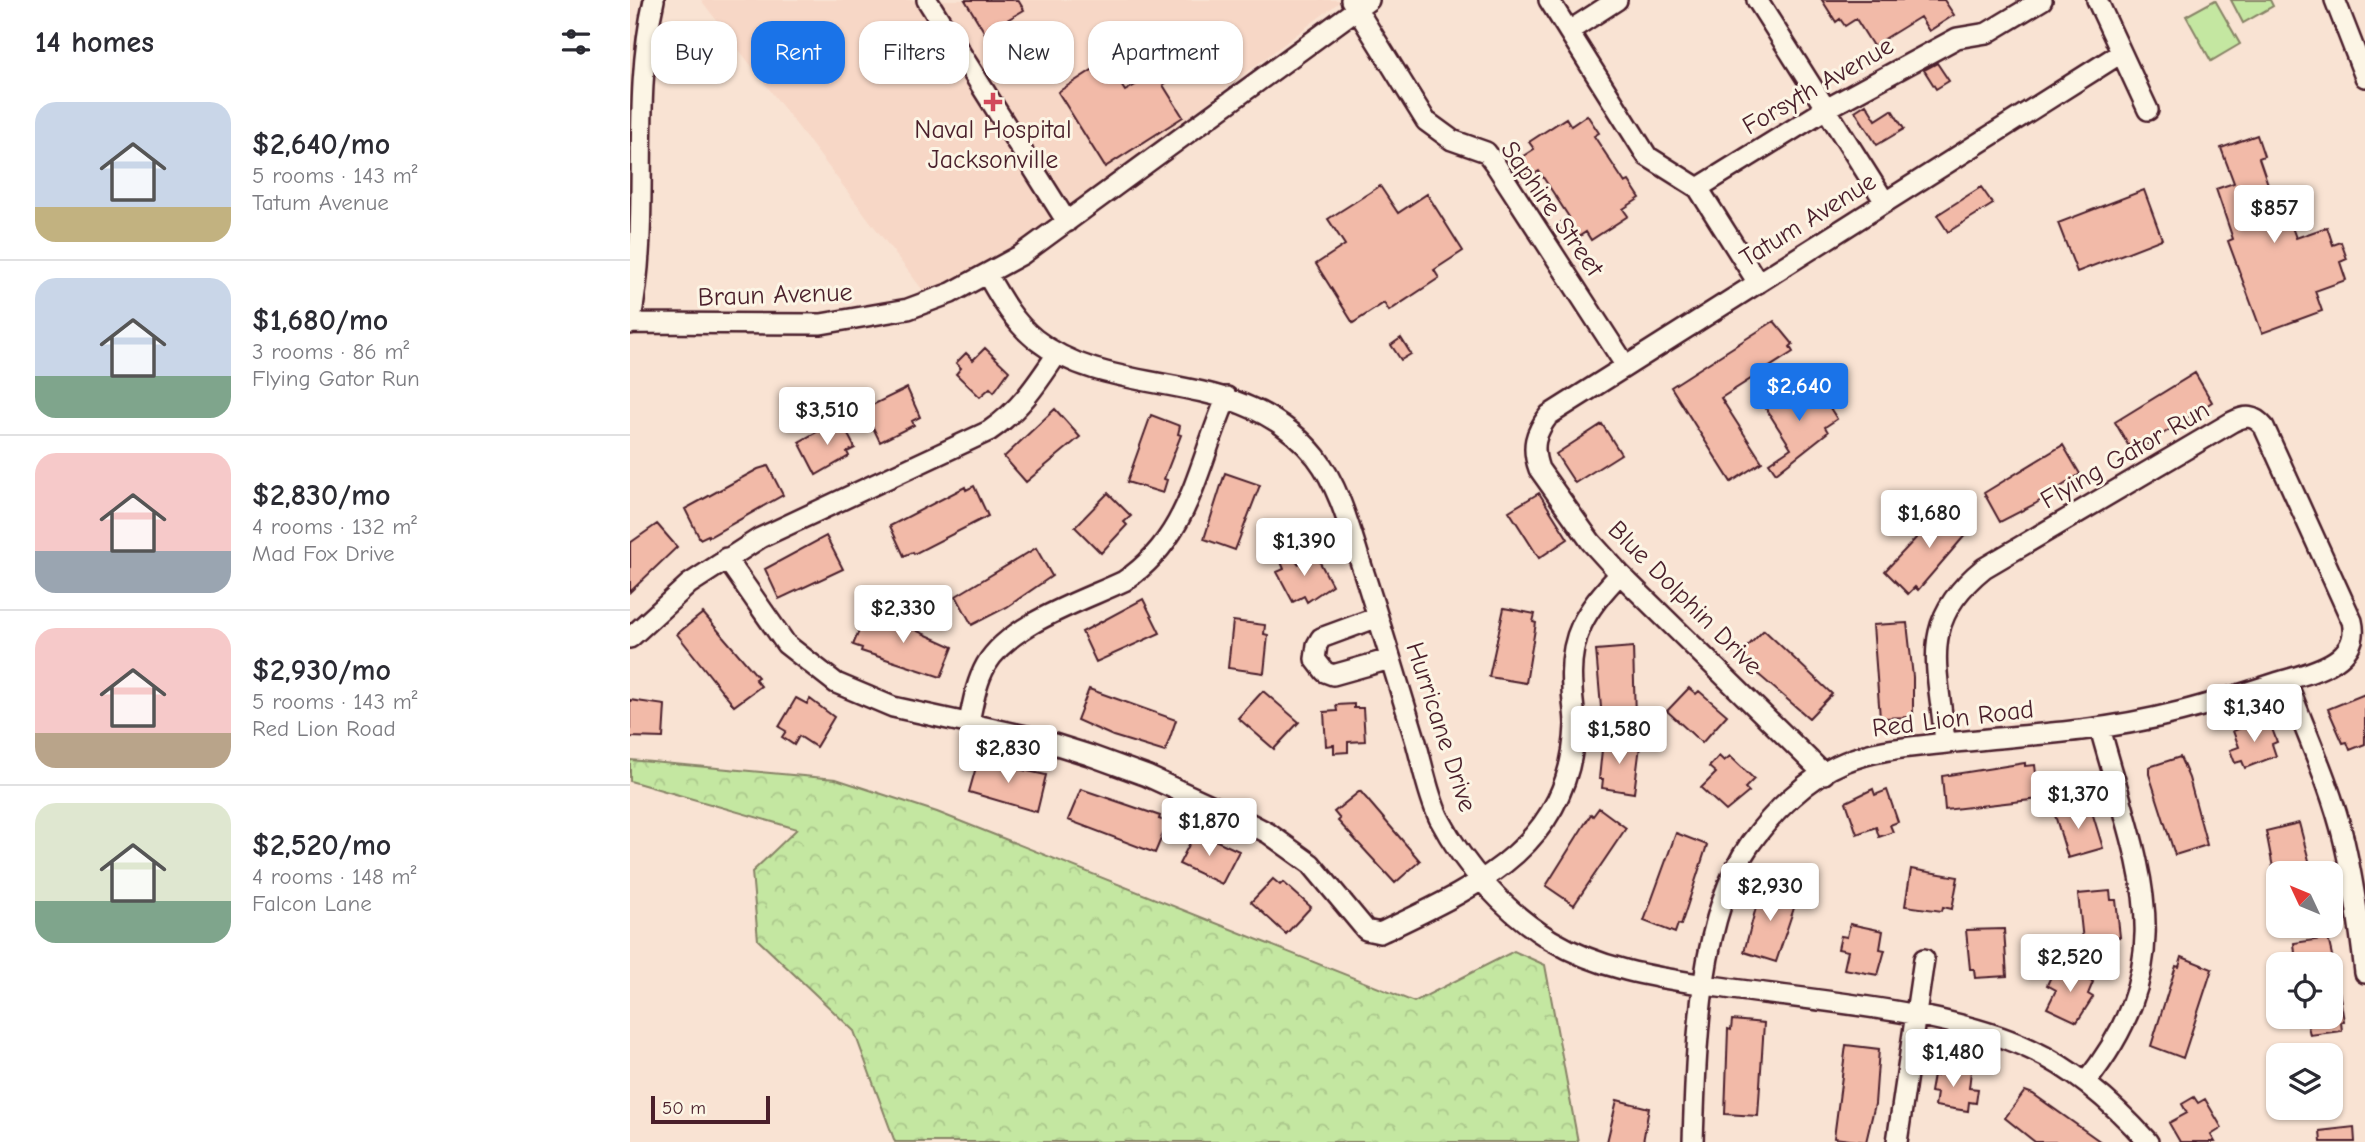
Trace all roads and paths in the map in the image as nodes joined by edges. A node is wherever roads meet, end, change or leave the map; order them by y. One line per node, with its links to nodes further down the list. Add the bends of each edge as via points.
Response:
1 (654, 0): 20 (street, via 644,61 641,236)
2 (927, 0): 17 (street)
3 (1549, 0): 10 (street)
4 (1617, 0): 10 (street)
5 (1757, 0): 13 (street)
6 (2042, 0): 13 (street, Forsyth Avenue, via 1987,33 1957,38)
7 (2097, 0): 11 (street)
8 (2335, 0): 12 (street)
9 (1359, 3): 17 (street, Braun Avenue); 22 (street, Saphire Street, via 1372,33 1426,121 1490,158)
10 (1569, 31): 15 (street, via 1647,156)
11 (2122, 53): 14 (street); 16 (street, Tatum Avenue)
12 (2365, 77)
13 (1826, 109): 15 (street, Forsyth Avenue); 16 (street)
14 (2148, 110)
15 (1698, 188): 19 (street)
16 (1885, 202): 19 (street, Tatum Avenue)
17 (1067, 222): 18 (street, Braun Avenue)
18 (988, 275): 20 (street, Braun Avenue, via 908,309 860,319 821,324); 21 (street, Hurricane Drive, via 1020,324)
19 (1758, 283): 22 (street, Tatum Avenue)
20 (630, 324)
21 (1057, 354): 23 (street, Hurricane Drive, via 1097,368); 26 (street, via 1026,400 989,431)
22 (1626, 366): 25 (street, Tatum Avenue, via 1549,415)
23 (1227, 397): 28 (street, Hurricane Drive, via 1291,432 1317,459 1345,512); 32 (street, via 1183,516 1169,540 1124,582 1017,633 998,649 978,681)
24 (2242, 417): 31 (street, Red Lion Road, via 2252,417 2264,427 2356,636 2337,660); 34 (street, Flying Gator Run, via 1984,568 1964,585 1938,628)
25 (1535, 443): 27 (street, Blue Dolphin Drive, via 1539,469)
26 (726, 558): 29 (street, via 689,584); 32 (street, via 786,643 836,683 892,707)
27 (1620, 574): 35 (street, Blue Dolphin Drive); 36 (street, via 1590,606 1575,640 1573,750 1558,799 1532,838)
28 (1378, 617): 30 (street, Hurricane Drive); 30 (street, via 1321,638 1315,659 1333,675)
29 (630, 638)
30 (1390, 659): 36 (street, Hurricane Drive, via 1439,817)
31 (2286, 680): 33 (street, Red Lion Road, via 2184,713); 38 (street, via 2344,839)
32 (969, 722): 36 (street, via 1035,738 1147,776 1268,833 1311,864 1366,930 1380,933)
33 (2100, 728): 34 (street, Red Lion Road); 41 (street, via 2146,904 2147,932 2130,1012)
34 (1945, 743): 35 (street, Red Lion Road, via 1883,750)
35 (1824, 774): 39 (street, Red Lion Road, via 1773,816 1736,867 1713,929)
36 (1483, 882): 39 (street, Hurricane Drive, via 1526,922 1570,950 1632,974)
37 (1924, 959): 40 (street)
38 (2365, 973)
39 (1706, 985): 40 (street, Hurricane Drive); 42 (street, Red Lion Road, via 1696,1055)
40 (1916, 1017): 41 (street, Hurricane Drive, via 1987,1031 2030,1049); 43 (street)
41 (2086, 1082): 44 (street, Hurricane Drive)
42 (1693, 1142)
43 (1897, 1142)
44 (2148, 1142)

